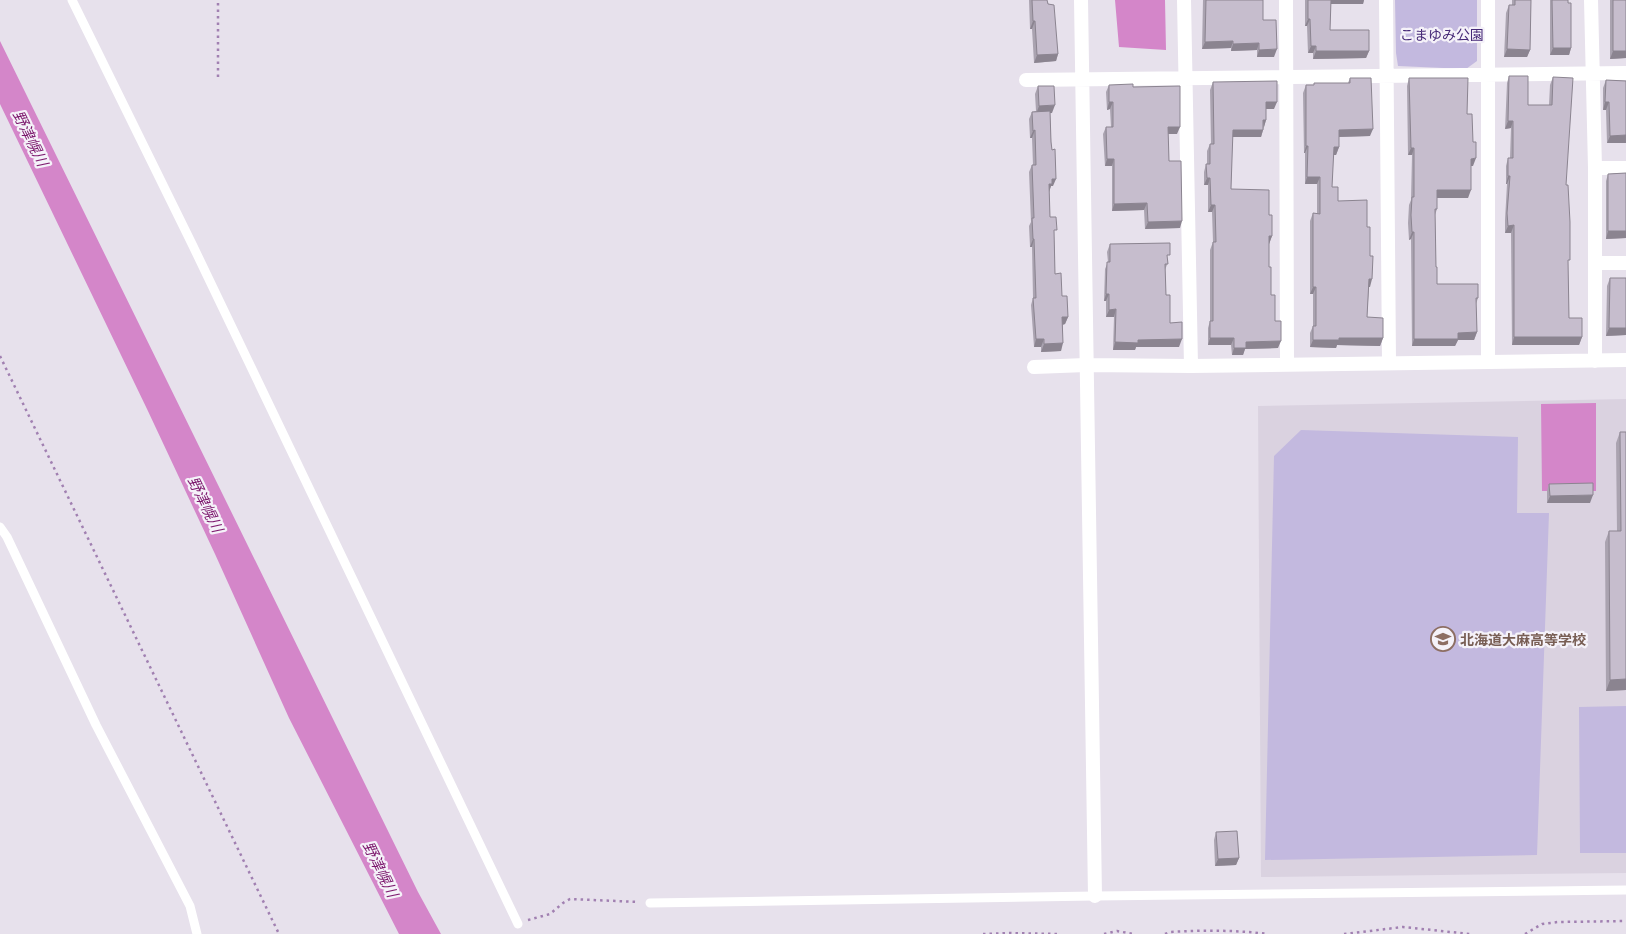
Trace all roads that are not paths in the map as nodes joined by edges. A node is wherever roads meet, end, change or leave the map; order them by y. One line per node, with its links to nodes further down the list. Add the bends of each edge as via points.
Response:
1 (72, 0): 32 (lane)
2 (1081, 0): 14 (street)
3 (1184, 0): 13 (street)
4 (1286, 0): 12 (street)
5 (1386, 0): 11 (street)
6 (1488, 0): 10 (street)
7 (1591, 0): 8 (street)
8 (1592, 73): 9 (street); 10 (street); 16 (street)
9 (1626, 73)
10 (1488, 75): 11 (street); 21 (street)
11 (1387, 76): 12 (street); 23 (street)
12 (1287, 77): 13 (street); 24 (street)
13 (1186, 78): 14 (street); 26 (street)
14 (1082, 79): 15 (street); 25 (street)
15 (1026, 80)
16 (1595, 168): 17 (street); 18 (street)
17 (1626, 168)
18 (1595, 263): 19 (street); 22 (street)
19 (1626, 263)
20 (1626, 360): 22 (street)
21 (1488, 361): 22 (street); 23 (street)
22 (1595, 361)
23 (1389, 362): 24 (street)
24 (1287, 364): 26 (street)
25 (1086, 365): 26 (street); 27 (street); 30 (street)
26 (1190, 366)
27 (1034, 367)
28 (0, 527): 33 (lane, via 190,906)
29 (1626, 890): 30 (lane)
30 (1095, 896): 31 (lane)
31 (650, 903)
32 (518, 924)
33 (197, 934)

